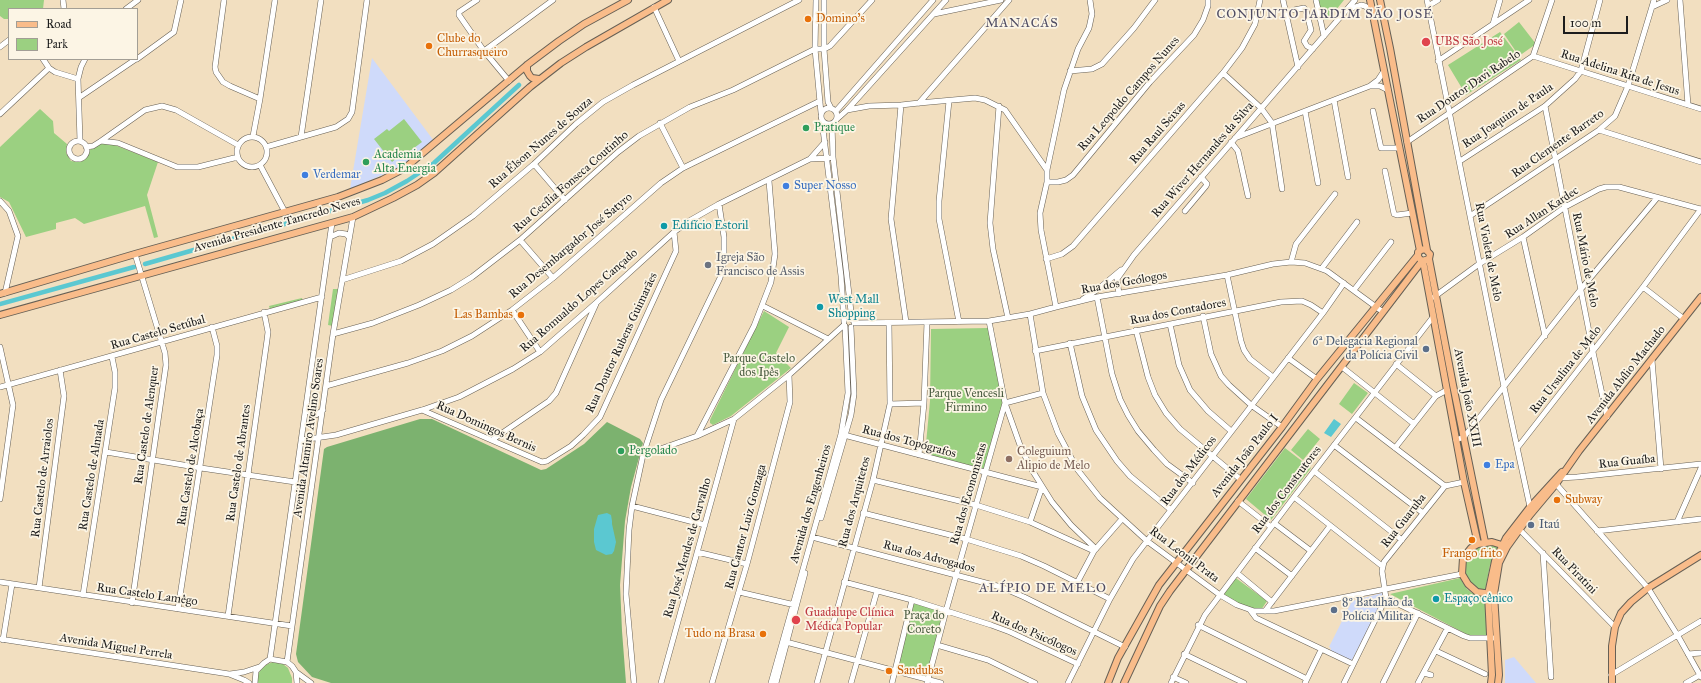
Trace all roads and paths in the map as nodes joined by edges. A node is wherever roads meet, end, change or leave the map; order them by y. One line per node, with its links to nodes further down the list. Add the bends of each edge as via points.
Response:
1 (138, 0): 41 (street)
2 (181, 0): 55 (street, via 174,32)
3 (224, 0): 78 (street, via 216,72 223,82)
4 (275, 0): 78 (street)
5 (321, 0): 106 (street)
6 (367, 0): 106 (street, via 352,112 348,119 336,127)
7 (477, 0): 53 (street, via 459,12 459,15)
8 (553, 0): 53 (street)
9 (628, 0): 61 (main road, Avenida Presidente Tancredo Neves, via 584,24)
10 (651, 0): 39 (main road)
11 (668, 0): 39 (main road, Avenida Presidente Tancredo Neves)
12 (799, 0): 60 (street, Rua Élson Nunes de Souza)
13 (816, 0): 50 (street)
14 (824, 0): 51 (street)
15 (872, 0): 51 (street, via 835,41)
16 (933, 0): 76 (street)
17 (946, 0): 45 (street)
18 (1001, 0): 45 (street)
19 (1008, 0): 83 (street)
20 (1090, 0): 64 (street, via 1092,14 1089,28)
21 (1155, 0): 64 (street, via 1102,64 1092,70)
22 (1208, 0): 132 (street, Rua Leopoldo Campos Nunes, via 1203,20 1194,34 1150,82 1073,175 1066,180)
23 (1260, 0): 67 (street, Rua Raul Seixas, via 1254,24 1242,48)
24 (1283, 0): 62 (street)
25 (1316, 0): 47 (street)
26 (1355, 0): 42 (street, Rua Wiver Hernandes da Silva)
27 (1370, 0): 44 (main road)
28 (1380, 0): 111 (main road)
29 (1427, 0): 38 (street, Rua Violeta de Melo)
30 (1438, 0): 38 (street)
31 (1500, 0): 46 (street)
32 (1529, 0): 46 (street)
33 (1552, 0): 54 (street, Rua Doutor Davi Rabelo)
34 (1600, 0): 66 (street, Rua Joaquim de Paula)
35 (1654, 0): 40 (street, Rua Clemente Barreto)
36 (1667, 0): 40 (street)
37 (1680, 0): 85 (street)
38 (1428, 6): 59 (street, Rua Violeta de Melo)
39 (654, 7): 60 (street); 70 (main road, Avenida Presidente Tancredo Neves, via 586,47)
40 (1652, 7): 73 (street, Rua Clemente Barreto)
41 (127, 8)
42 (1348, 9): 44 (street, via 1361,5); 47 (street, Rua Wiver Hernandes da Silva)
43 (1294, 10): 52 (street, via 1306,10 1310,30 1304,41)
44 (1372, 12): 65 (main road)
45 (934, 14): 79 (street)
46 (1493, 24): 59 (street)
47 (1324, 36): 52 (street, Rua Wiver Hernandes da Silva)
48 (8, 41): 49 (street)
49 (0, 48)
50 (815, 49): 51 (street, Rua Cecília Fonseca Coutinho); 81 (street); 100 (street, Rua Cecília Fonseca Coutinho)
51 (824, 49): 90 (street, via 828,102)
52 (1313, 49): 62 (street, Rua Wiver Hernandes da Silva)
53 (484, 52): 71 (street)
54 (1533, 56): 66 (street, Rua Adelina Rita de Jesus); 95 (street, Rua Doutor Davi Rabelo)
55 (138, 58)
56 (44, 60): 63 (street)
57 (84, 60): 69 (street)
58 (136, 60): 77 (street)
59 (1438, 60): 95 (street, Rua Violeta de Melo)
60 (679, 61): 124 (street, Rua Élson Nunes de Souza, via 603,102)
61 (527, 65): 68 (main road, Avenida Presidente Tancredo Neves); 70 (main road, via 530,76)
62 (1298, 67): 89 (street, Rua Wiver Hernandes da Silva)
63 (49, 68): 69 (street); 97 (street)
64 (1070, 71): 127 (street)
65 (1384, 71): 72 (street); 75 (main road)
66 (1581, 71): 73 (street, Rua Adelina Rita de Jesus); 88 (street, Rua Joaquim de Paula)
67 (1223, 73): 89 (street); 159 (street, Rua Raul Seixas, via 1073,246 1062,254)
68 (517, 74): 71 (main road, Avenida Presidente Tancredo Neves); 74 (main road, via 526,76)
69 (78, 79): 77 (street)
70 (539, 79): 74 (main road, Avenida Presidente Tancredo Neves)
71 (509, 81): 144 (main road, Avenida Presidente Tancredo Neves, via 405,168 356,191)
72 (1370, 86): 75 (street, via 1380,86); 80 (street)
73 (1628, 86): 85 (street, Rua Adelina Rita de Jesus); 104 (street, Rua Clemente Barreto, via 1615,116)
74 (530, 87): 147 (main road, Avenida Presidente Tancredo Neves, via 428,177 394,198)
75 (1388, 90): 116 (main road)
76 (850, 95): 79 (street); 90 (street)
77 (80, 97): 109 (street)
78 (260, 100): 105 (street)
79 (855, 100): 86 (street); 92 (street)
80 (1334, 100): 93 (street); 130 (street)
81 (820, 101): 96 (street); 126 (street, Rua Desembargador José Satyro)
82 (949, 101): 83 (street); 87 (street, via 975,98); 202 (street, via 939,219)
83 (919, 102): 84 (street)
84 (902, 105): 86 (street); 200 (street, via 891,219)
85 (1688, 105): 91 (street, Rua Adelina Rita de Jesus)
86 (869, 106): 92 (street)
87 (999, 106): 127 (street, via 1010,116); 197 (street, via 990,223)
88 (1545, 106): 120 (street, Rua Mário de Melo); 122 (street, Rua Joaquim de Paula)
89 (1261, 108): 101 (street); 107 (street, Rua Wiver Hernandes da Silva)
90 (833, 109): 96 (street, via 824,109); 98 (street)
91 (1701, 109)
92 (847, 110): 98 (street)
93 (1305, 111): 101 (street); 133 (street)
94 (1373, 111): 116 (street, via 1380,146 1383,149)
95 (1449, 112): 111 (street, Rua Doutor Davi Rabelo); 122 (street, Rua Violeta de Melo)
96 (821, 113): 99 (street)
97 (0, 114)
98 (837, 119): 102 (street)
99 (822, 120): 102 (street); 110 (street, Avenida dos Engenheiros)
100 (660, 123): 126 (street); 138 (street, Rua Cecília Fonseca Coutinho, via 618,152)
101 (1272, 123): 107 (street); 134 (street)
102 (832, 124): 119 (street, Avenida dos Engenheiros)
103 (116, 130): 108 (street); 112 (street); 113 (street, via 145,110 162,106 176,110)
104 (1599, 130): 120 (street, Rua Clemente Barreto); 123 (street)
105 (253, 136): 113 (street, via 244,138); 115 (street, via 259,138)
106 (301, 137): 115 (street)
107 (1233, 140): 129 (street, Rua Wiver Hernandes da Silva); 136 (street)
108 (101, 141): 112 (street); 114 (street)
109 (80, 142): 114 (street); 114 (street, via 73,143 69,149 74,158 84,157)
110 (825, 142): 118 (street, Avenida dos Engenheiros); 121 (street, Rua Romualdo Lopes Cançado)
111 (1407, 142): 156 (main road)
112 (118, 143): 117 (street, via 177,167 198,167)
113 (238, 145): 117 (street)
114 (86, 147)
115 (266, 147): 125 (street, via 267,155)
116 (1399, 148): 145 (main road)
117 (238, 157): 125 (street, via 245,165)
118 (827, 158): 119 (street, Rua Romualdo Lopes Cançado); 121 (street, Rua Romualdo Lopes Cançado); 174 (street, Avenida dos Engenheiros)
119 (833, 158): 173 (street, Avenida dos Engenheiros)
120 (1555, 158): 141 (street, Rua Mário de Melo); 146 (street, Rua Clemente Barreto)
121 (810, 159): 131 (street, Rua Romualdo Lopes Cançado)
122 (1460, 161): 146 (street, Rua Violeta de Melo)
123 (1701, 162)
124 (534, 164): 138 (street); 168 (street, Rua Élson Nunes de Souza, via 473,216 433,244 401,261)
125 (260, 165): 144 (street)
126 (683, 168): 167 (street, Rua Desembargador José Satyro, via 661,183)
127 (1047, 170): 132 (street)
128 (1385, 171): 145 (street, via 1394,214)
129 (1201, 177): 143 (street, via 1206,186); 163 (street, Rua Wiver Hernandes da Silva)
130 (1348, 177)
131 (769, 181): 140 (street, Rua Romualdo Lopes Cançado); 185 (street, via 775,254 771,282)
132 (1047, 182): 159 (street, via 1040,213)
133 (1318, 183)
134 (1282, 189)
135 (1335, 194): 161 (street, via 1296,244)
136 (1248, 196)
137 (1657, 198): 141 (street, Rua Allan Kardec, via 1619,187 1606,186); 142 (street, Rua Allan Kardec); 171 (street)
138 (565, 200): 154 (street, Rua Cecília Fonseca Coutinho)
139 (0, 201): 175 (street, via 10,211 18,236)
140 (719, 204): 150 (street, Rua Romualdo Lopes Cançado); 263 (street, via 724,237 724,261 720,278 660,400)
141 (1565, 208): 153 (street, Rua Allan Kardec); 171 (street, Rua Mário de Melo)
142 (1701, 209): 170 (street, Rua Ursulina de Melo)
143 (1185, 211)
144 (285, 212): 158 (main road, Avenida Presidente Tancredo Neves)
145 (1412, 213): 157 (main road)
146 (1470, 216): 162 (street, Rua Violeta de Melo)
147 (352, 217): 149 (main road, Avenida Presidente Tancredo Neves); 152 (street, Avenida Altamiro Avelino Soares)
148 (1357, 222): 164 (street)
149 (332, 223): 151 (street, Avenida Altamiro Avelino Soares); 166 (main road, Avenida Presidente Tancredo Neves)
150 (674, 232): 184 (street, Rua Romualdo Lopes Cançado); 267 (street, Rua Doutor Rubens Guimarães, via 676,252 600,416 571,446)
151 (330, 237): 152 (street, via 339,233); 178 (street, Avenida Altamiro Avelino Soares)
152 (349, 237): 168 (street, Avenida Altamiro Avelino Soares)
153 (1524, 237): 162 (street, Rua Allan Kardec); 212 (street)
154 (520, 240): 167 (street); 210 (street, Rua Cecília Fonseca Coutinho, via 472,277 450,290 373,323)
155 (1391, 242): 172 (street)
156 (1427, 250): 157 (main road); 160 (main road, via 1430,254)
157 (1419, 253): 160 (main road, via 1418,257); 187 (main road, Avenida João Paulo I)
158 (135, 254): 166 (street, Rua Castelo de Alenquer); 175 (main road, Avenida Presidente Tancredo Neves)
159 (1046, 259): 186 (street)
160 (1425, 260): 177 (main road, Avenida João XXIII); 182 (main road, Avenida João XXIII); 191 (main road, Avenida João Paulo I)
161 (1291, 262): 164 (street, Rua dos Geólogos); 165 (street, Rua dos Geólogos)
162 (1479, 264): 177 (street, Rua Allan Kardec); 233 (street, Rua Violeta de Melo)
163 (1124, 266): 176 (street, Rua Wiver Hernandes da Silva, via 1117,279); 181 (street, Rua Wiver Hernandes da Silva, via 1097,290)
164 (1322, 268): 169 (street, Rua dos Geólogos)
165 (1227, 275): 176 (street, Rua dos Geólogos); 189 (street)
166 (142, 276): 194 (main road, Avenida Presidente Tancredo Neves); 215 (street, Rua Castelo de Alenquer)
167 (552, 278): 188 (street, Rua Desembargador José Satyro)
168 (342, 280): 210 (street, Avenida Altamiro Avelino Soares)
169 (1344, 283): 172 (street, Rua dos Geólogos); 192 (street, Rua dos Médicos)
170 (1643, 287): 198 (street); 220 (street, Rua Ursulina de Melo)
171 (1581, 289): 212 (street); 220 (street, Rua Mário de Melo)
172 (1354, 290): 187 (street, Rua dos Geólogos)
173 (849, 291): 174 (street); 203 (street, Avenida dos Engenheiros)
174 (842, 292): 205 (street, Avenida dos Engenheiros)
175 (2, 294)
176 (1119, 294): 179 (street, Rua dos Geólogos)
177 (1436, 295): 182 (street, Rua Allan Kardec); 254 (main road, Avenida João XXIII)
178 (322, 297): 190 (street, Rua Castelo Setúbal); 242 (street, Avenida Altamiro Avelino Soares)
179 (1097, 297): 181 (street, Rua dos Geólogos); 213 (street)
180 (1701, 297): 183 (street); 198 (main road, Avenida Abílio Machado)
181 (1077, 302): 186 (street, Rua dos Geólogos)
182 (1430, 302): 196 (main road, Avenida João XXIII)
183 (1701, 302)
184 (596, 303): 219 (street, Rua Romualdo Lopes Cançado); 256 (street, via 556,393)
185 (763, 306): 214 (street); 252 (street)
186 (1056, 306): 193 (street, Rua dos Geólogos)
187 (1375, 306): 191 (street, Rua dos Geólogos); 229 (main road, Avenida João Paulo I)
188 (512, 310): 219 (street); 231 (street, Rua Desembargador José Satyro, via 472,336 442,351)
189 (1235, 311): 192 (street, Rua dos Contadores, via 1302,301); 195 (street, Rua dos Contadores); 228 (street, via 1244,350 1250,359)
190 (264, 312): 207 (street, Rua Castelo Setúbal); 274 (street, Rua Castelo de Abrantes, via 268,332)
191 (1383, 312): 225 (main road, Avenida João Paulo I)
192 (1323, 313): 222 (street, Rua dos Médicos)
193 (1030, 314): 197 (street, Rua dos Geólogos); 218 (street, Rua Leonil Prata)
194 (0, 315)
195 (1203, 316): 206 (street, Rua dos Contadores); 241 (street, via 1207,342 1218,371 1228,385)
196 (1433, 317): 224 (street, Rua dos Construtores); 234 (main road, Avenida João XXIII)
197 (1008, 318): 199 (street, Rua dos Geólogos)
198 (1684, 319): 223 (main road, Avenida Abílio Machado)
199 (989, 321): 202 (street, Rua dos Geólogos); 239 (street)
200 (906, 322): 201 (street, Rua dos Geólogos); 204 (street, Rua dos Geólogos)
201 (927, 322): 202 (street, Rua dos Geólogos); 238 (street)
202 (959, 322)
203 (852, 323): 204 (street, Rua dos Geólogos); 205 (street); 205 (street, via 847,318); 251 (street, Avenida dos Engenheiros, via 854,394)
204 (889, 323): 240 (street, Rua dos Arquitetos)
205 (844, 324): 209 (street); 211 (street, Avenida dos Engenheiros)
206 (1170, 324): 208 (street, Rua dos Contadores); 250 (street, via 1179,365 1190,390 1208,411)
207 (212, 327): 215 (street, Rua Castelo Setúbal); 269 (street, Rua Castelo de Alcobaça, via 217,355)
208 (1136, 330): 213 (street, Rua dos Contadores); 265 (street, via 1155,395 1180,429)
209 (836, 332): 211 (street); 214 (street)
210 (333, 334): 231 (street, Avenida Altamiro Avelino Soares)
211 (845, 336): 251 (street, Avenida dos Engenheiros, via 848,393)
212 (1545, 336): 233 (street)
213 (1104, 337): 216 (street, Rua dos Contadores); 280 (street, via 1112,374 1128,415 1138,431 1167,464)
214 (828, 339): 227 (street)
215 (161, 342): 221 (street, Rua Castelo Setúbal); 266 (street, Rua Castelo de Alenquer, via 166,365)
216 (1070, 343): 218 (street, Rua dos Contadores); 290 (street, via 1082,396 1096,430 1130,476)
217 (0, 347): 230 (street)
218 (1035, 351): 235 (street, Rua Leonil Prata)
219 (540, 352): 244 (street, Rua Romualdo Lopes Cançado, via 479,387)
220 (1593, 352): 245 (street, Rua Mário de Melo); 260 (street, Rua Ursulina de Melo)
221 (112, 357): 226 (street, Rua Castelo Setúbal); 262 (street, Rua Castelo de Almada, via 115,388)
222 (1288, 358): 228 (street, Rua dos Médicos); 229 (street)
223 (1652, 360): 245 (main road, Avenida Abílio Machado); 270 (street)
224 (1396, 364): 236 (street, Rua dos Construtores); 237 (street)
225 (1342, 367): 236 (street); 286 (main road, Avenida João Paulo I)
226 (60, 370): 230 (street, Rua Castelo Setúbal); 328 (street, Rua Castelo de Arraiolos, via 64,396)
227 (789, 375): 247 (street); 317 (street, Rua Cantor Luiz Gonzaga, via 790,402)
228 (1273, 377): 241 (street, Rua dos Médicos)
229 (1317, 379): 249 (main road, Avenida João Paulo I)
230 (9, 385): 232 (street, Rua Castelo Setúbal); 285 (street, via 13,405 12,420)
231 (326, 386): 243 (street, Avenida Altamiro Avelino Soares)
232 (0, 387)
233 (1504, 387): 254 (street); 260 (street, Rua Violeta de Melo)
234 (1447, 390): 237 (street); 257 (main road, Avenida João XXIII)
235 (1043, 392): 239 (street); 293 (street, Rua Leonil Prata, via 1058,433 1077,469 1100,498)
236 (1375, 393): 246 (street, Rua dos Construtores); 248 (street)
237 (1436, 396): 248 (street)
238 (924, 403): 240 (street); 264 (street)
239 (1005, 403): 273 (street, Rua dos Economistas); 283 (street, via 1021,448)
240 (890, 404): 258 (street, Rua dos Arquitetos)
241 (1251, 405): 249 (street); 250 (street, Rua dos Médicos)
242 (306, 409): 243 (street, via 311,414); 255 (street, Avenida Altamiro Avelino Soares)
243 (324, 410): 253 (street, Avenida Altamiro Avelino Soares)
244 (422, 410): 253 (street, Rua Romualdo Lopes Cançado, via 336,435); 256 (street, Rua Domingos Bernis)
245 (1607, 417): 275 (main road, Avenida Abílio Machado)
246 (1356, 418): 259 (street, Rua dos Construtores); 261 (street)
247 (734, 419): 252 (street); 297 (street, Rua José Mendes de Carvalho)
248 (1414, 424): 261 (street)
249 (1282, 427): 276 (main road, Avenida João Paulo I)
250 (1231, 431): 265 (street, Rua dos Médicos)
251 (844, 434): 258 (street, Rua dos Topógrafos); 302 (street, Avenida dos Engenheiros)
252 (697, 436): 263 (street)
253 (319, 437): 255 (street, Rua Romualdo Lopes Cançado); 351 (street, Avenida Altamiro Avelino Soares)
254 (1464, 437): 257 (street); 306 (main road, Avenida João XXIII)
255 (301, 440): 278 (street, Avenida Altamiro Avelino Soares)
256 (492, 440): 267 (street, Rua Domingos Bernis)
257 (1456, 440): 279 (main road, Avenida João XXIII)
258 (881, 444): 264 (street, Rua dos Topógrafos); 277 (street, Rua dos Arquitetos)
259 (1334, 445): 272 (street, Rua dos Construtores); 292 (street)
260 (1518, 447): 289 (street, Rua Violeta de Melo)
261 (1395, 448): 282 (street)
262 (106, 452): 266 (street); 334 (street, Rua Castelo de Almada)
263 (643, 455): 288 (street)
264 (919, 455): 273 (street, Rua dos Topógrafos)
265 (1212, 457): 276 (street); 280 (street, Rua dos Médicos)
266 (152, 460): 269 (street); 340 (street, Rua Castelo de Alenquer)
267 (542, 462)
268 (1701, 464): 270 (street, Rua Guaíba)
269 (201, 468): 274 (street); 342 (street, Rua Castelo de Alcobaça)
270 (1661, 468): 275 (street, Rua Guaíba)
271 (1701, 468): 296 (street)
272 (1314, 471): 284 (street, Rua dos Construtores); 304 (street)
273 (985, 472): 283 (street, Rua dos Topógrafos); 287 (street, Rua dos Economistas)
274 (247, 475): 278 (street); 347 (street, Rua Castelo de Abrantes)
275 (1558, 477): 281 (main road, Avenida Abílio Machado); 289 (main road, Avenida Abílio Machado)
276 (1240, 479): 316 (main road, Avenida João Paulo I)
277 (873, 480): 287 (street); 291 (street, Rua dos Arquitetos)
278 (295, 482): 349 (street, Avenida Altamiro Avelino Soares)
279 (1464, 482): 282 (street); 307 (main road, Avenida João XXIII)
280 (1193, 483): 290 (street, Rua dos Médicos)
281 (1556, 484): 300 (main road, Avenida Abílio Machado); 301 (street)
282 (1445, 486): 292 (street, Rua Guaruba)
283 (1042, 487): 295 (street); 311 (street, via 1052,502)
284 (1294, 497): 298 (street, Rua dos Construtores); 299 (street)
285 (0, 499)
286 (1238, 501): 298 (street); 319 (main road, Avenida João Paulo I)
287 (976, 505): 295 (street); 303 (street, Rua dos Economistas)
288 (632, 506): 297 (street); 389 (street, via 626,594)
289 (1530, 507): 308 (main road, Avenida Abílio Machado)
290 (1171, 510): 305 (street, Rua dos Médicos)
291 (863, 512): 303 (street); 309 (street, Rua dos Arquitetos)
292 (1423, 513): 304 (street, Rua Guaruba)
293 (1122, 518): 305 (street, Rua Leonil Prata); 311 (street)
294 (1701, 519): 296 (street)
295 (1030, 522): 311 (street)
296 (1677, 522): 301 (street)
297 (705, 525): 313 (street, Rua José Mendes de Carvalho)
298 (1273, 525): 310 (street, Rua dos Construtores); 312 (street)
299 (1330, 526): 312 (street); 318 (street)
300 (1519, 529): 308 (main road, Avenida Abílio Machado); 314 (street, Rua Piratini)
301 (1597, 531): 329 (street)
302 (813, 537): 309 (street, Rua dos Advogados); 341 (street, Avenida dos Engenheiros)
303 (966, 539): 322 (street, Rua dos Economistas); 326 (street, via 1021,556)
304 (1402, 540): 318 (street, Rua Guaruba)
305 (1147, 541): 316 (street, Rua Leonil Prata); 337 (street, Rua dos Médicos)
306 (1485, 542): 307 (main road); 308 (main road)
307 (1478, 544): 321 (main road, via 1471,548 1464,558)
308 (1504, 546): 333 (main road, Avenida Abílio Machado)
309 (854, 547): 322 (street, Rua dos Advogados); 325 (street, Rua dos Arquitetos)
310 (1256, 548): 320 (street, Rua dos Construtores); 323 (street)
311 (1095, 550): 326 (street)
312 (1311, 551): 323 (street)
313 (697, 552): 317 (street); 390 (street, Rua José Mendes de Carvalho)
314 (1543, 553): 352 (street, Rua Piratini); 382 (street)
315 (1701, 555): 329 (main road)
316 (1177, 562): 319 (street, Rua Leonil Prata); 360 (main road, Avenida João Paulo I, via 1159,585)
317 (747, 564): 332 (street, Rua Cantor Luiz Gonzaga)
318 (1382, 566): 330 (street, Rua Guaruba)
319 (1187, 570): 335 (street, Rua Leonil Prata); 401 (main road, Avenida João Paulo I, via 1160,606)
320 (1237, 573): 335 (street, Rua dos Construtores); 339 (street)
321 (1462, 574): 330 (street, Rua Leonil Prata); 333 (main road, via 1472,589)
322 (956, 575): 344 (street, Rua dos Economistas); 354 (street, Rua dos Advogados, via 1001,587)
323 (1292, 576): 339 (street)
324 (0, 582): 327 (street, Rua Castelo Lamêgo)
325 (844, 582): 331 (street, Rua dos Psicólogos); 363 (street, Rua dos Arquitetos)
326 (1078, 583): 337 (street)
327 (12, 584): 328 (street, Rua Castelo Lamêgo); 357 (street)
328 (39, 588): 334 (street, Rua Castelo Lamêgo)
329 (1648, 588): 352 (main road, via 1621,613); 355 (street)
330 (1386, 590): 336 (street, Rua Guaruba); 345 (street, Rua Leonil Prata, via 1284,610)
331 (877, 591): 338 (street, Rua dos Psicólogos); 368 (street)
332 (739, 592): 341 (street); 391 (street, Rua Cantor Luiz Gonzaga)
333 (1491, 594): 356 (main road, Avenida Abílio Machado)
334 (83, 595): 340 (street, Rua Castelo Lamêgo)
335 (1220, 595): 343 (street, Rua Leonil Prata); 350 (street, Rua dos Construtores)
336 (1386, 598): 346 (street); 371 (street)
337 (1110, 599): 354 (street, Rua dos Médicos)
338 (912, 600): 344 (street, Rua dos Psicólogos); 373 (street)
339 (1272, 602): 345 (street)
340 (132, 603): 342 (street, Rua Castelo Lamêgo)
341 (794, 605): 358 (street, Avenida dos Engenheiros); 392 (street, Avenida dos Engenheiros)
342 (178, 609): 347 (street, Rua Castelo Lamêgo)
343 (1250, 610): 345 (street, Rua Leonil Prata); 361 (street, via 1256,618)
344 (946, 611): 359 (street, Rua dos Economistas); 370 (street, Rua dos Psicólogos, via 1010,632)
345 (1265, 611)
346 (1418, 613): 353 (street); 406 (street)
347 (228, 616): 349 (street, Rua Castelo Lamêgo)
348 (1701, 621): 355 (street)
349 (276, 624): 351 (street, Rua Castelo Lamêgo); 367 (street, Avenida Altamiro Avelino Soares)
350 (1198, 625): 365 (street, Rua dos Construtores); 384 (street)
351 (292, 626): 369 (street, Avenida Altamiro Avelino Soares)
352 (1615, 627): 379 (main road)
353 (1447, 629): 356 (street, via 1470,638); 362 (street)
354 (1093, 631): 360 (street, Rua dos Advogados); 370 (street, Rua dos Médicos)
355 (1678, 636): 366 (street); 379 (street)
356 (1493, 638): 408 (main road, Avenida Abílio Machado); 409 (main road, Avenida Abílio Machado)
357 (2, 640): 376 (street, Avenida Miguel Perrela)
358 (786, 642): 363 (street); 393 (street, Avenida dos Engenheiros)
359 (937, 645): 383 (street, Rua dos Economistas); 398 (street, via 988,660)
360 (1125, 647): 400 (main road, Avenida João Paulo I)
361 (1322, 650): 371 (street); 384 (street)
362 (1436, 651): 375 (street); 377 (street)
363 (825, 652): 368 (street); 394 (street, Rua dos Arquitetos)
364 (1701, 653): 366 (street)
365 (1184, 654): 381 (street, Rua dos Construtores); 404 (street)
366 (1688, 654): 380 (street)
367 (270, 659): 369 (street); 372 (street, Avenida Miguel Perrela)
368 (857, 660): 373 (street); 395 (street)
369 (286, 662): 374 (street)
370 (1078, 664): 399 (street, Rua dos Médicos)
371 (1353, 664): 405 (street)
372 (259, 667): 376 (street, Avenida Miguel Perrela); 386 (street, via 254,677)
373 (895, 670): 383 (street); 396 (street)
374 (296, 672): 387 (street); 388 (street)
375 (1424, 673): 378 (street); 407 (street)
376 (229, 674): 385 (street, Avenida Miguel Perrela)
377 (1485, 674)
378 (1430, 675)
379 (1611, 675): 410 (main road)
380 (1700, 676): 411 (street)
381 (1173, 677): 402 (street, Rua dos Construtores); 403 (street)
382 (1551, 677)
383 (928, 681): 397 (street)
384 (1306, 681)
385 (249, 683)
386 (255, 683)
387 (297, 683)
388 (311, 683)
389 (634, 683)
390 (660, 683)
391 (712, 683)
392 (771, 683)
393 (776, 683)
394 (817, 683)
395 (851, 683)
396 (892, 683)
397 (941, 683)
398 (1035, 683)
399 (1068, 683)
400 (1108, 683)
401 (1124, 683)
402 (1170, 683)
403 (1186, 683)
404 (1244, 683)
405 (1344, 683)
406 (1383, 683)
407 (1418, 683)
408 (1491, 683)
409 (1498, 683)
410 (1612, 683)
411 (1686, 683)

